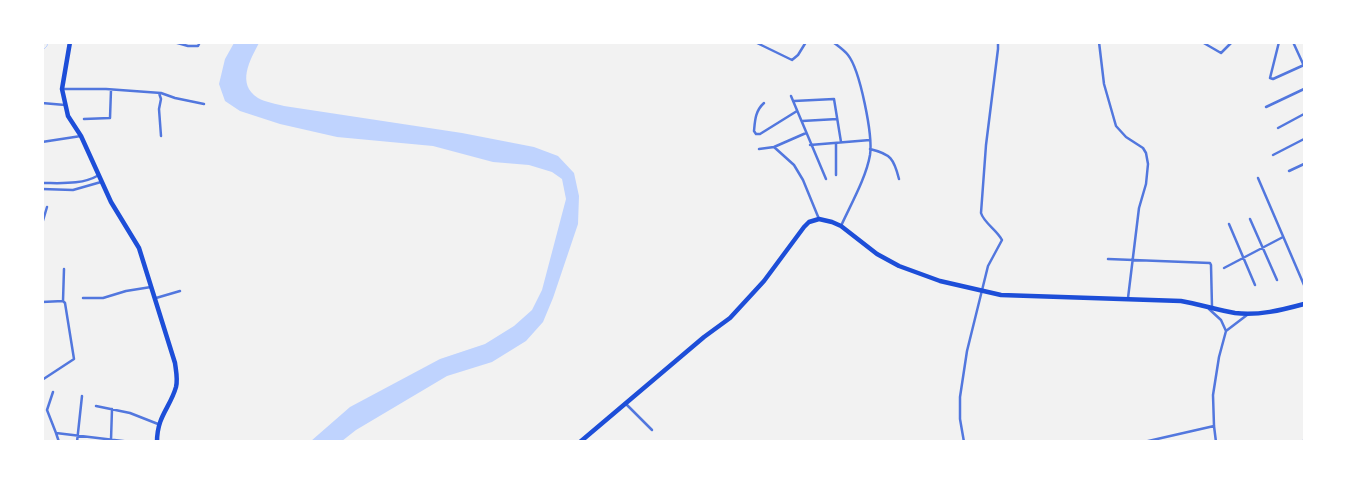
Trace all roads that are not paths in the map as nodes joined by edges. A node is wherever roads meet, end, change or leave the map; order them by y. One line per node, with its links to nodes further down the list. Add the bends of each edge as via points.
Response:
1 (70, 42): 14 (main road)
2 (174, 42): 3 (street, via 193,46)
3 (200, 42)
4 (755, 42): 5 (street, via 792,60)
5 (806, 42)
6 (834, 42): 35 (street, via 848,55 856,71)
7 (998, 42): 71 (street, via 981,213 1002,240 988,266)
8 (1100, 42): 64 (street, via 1104,84 1116,126 1143,148 1148,158)
9 (1202, 42): 10 (street, via 1221,53)
10 (1232, 42)
11 (1279, 42): 13 (street, via 1270,78)
12 (1293, 42): 13 (street)
13 (1304, 66)
14 (62, 89): 16 (street); 23 (main road)
15 (1304, 89): 24 (street)
16 (111, 90): 17 (street); 27 (street, via 110,118)
17 (159, 93): 21 (street); 33 (street)
18 (791, 96): 19 (street)
19 (794, 101): 25 (street); 28 (street, via 833,98)
20 (42, 103): 23 (street)
21 (204, 104)
22 (764, 104): 25 (street, via 756,114 756,134)
23 (65, 105): 32 (main road)
24 (1266, 107)
25 (797, 111): 29 (street)
26 (1304, 114): 30 (street)
27 (84, 119)
28 (837, 119): 29 (street); 37 (street)
29 (802, 121): 31 (street)
30 (1278, 128)
31 (806, 133): 39 (street); 40 (street)
32 (81, 136): 36 (street); 46 (main road)
33 (161, 136)
34 (1304, 139): 43 (street)
35 (870, 140): 37 (street); 42 (street)
36 (42, 142)
37 (841, 142): 38 (street)
38 (836, 143): 39 (street); 47 (street)
39 (810, 145): 49 (street)
40 (774, 147): 41 (street); 55 (street, via 794,165)
41 (759, 149)
42 (870, 149): 50 (street, via 889,156); 59 (street, via 868,164)
43 (1273, 155)
44 (1304, 164): 45 (street)
45 (1289, 171)
46 (99, 175): 51 (main road); 52 (street, via 72,184)
47 (836, 175)
48 (1258, 178): 60 (street)
49 (826, 179)
50 (899, 179)
51 (102, 182): 53 (street, via 81,189); 70 (main road, via 139,248)
52 (42, 183)
53 (42, 189)
54 (47, 207): 57 (street)
55 (820, 219): 59 (main road); 88 (main road, via 804,227 764,281 730,318)
56 (1250, 219): 61 (street)
57 (42, 224)
58 (1229, 224): 62 (street)
59 (842, 226): 71 (main road, via 877,254 899,266)
60 (1283, 237): 61 (street); 69 (street)
61 (1263, 248): 62 (street); 67 (street)
62 (1243, 258): 65 (street); 68 (street)
63 (1108, 259): 64 (street)
64 (1132, 259): 75 (street); 80 (street, via 1211,264)
65 (1224, 268)
66 (64, 269): 76 (street)
67 (1277, 280)
68 (1255, 285)
69 (1304, 285)
70 (151, 287): 73 (street, via 103,298); 74 (main road)
71 (981, 290): 75 (main road, via 1012,296); 103 (street, via 960,397)
72 (180, 291): 74 (street)
73 (83, 298)
74 (154, 298): 91 (main road, via 177,379)
75 (1128, 298): 79 (main road)
76 (63, 301): 77 (street); 85 (street, via 74,359)
77 (42, 302)
78 (1304, 304): 81 (main road)
79 (1205, 305): 80 (main road); 82 (street, via 1221,320)
80 (1212, 307): 81 (main road)
81 (1249, 314): 82 (street)
82 (1226, 331): 92 (street, via 1214,383)
83 (42, 340): 84 (street)
84 (42, 347)
85 (42, 380)
86 (53, 392): 94 (street, via 47,410)
87 (82, 396): 95 (street)
88 (625, 403): 93 (street); 102 (main road)
89 (96, 406): 90 (street)
90 (112, 409): 91 (street); 97 (street)
91 (158, 424): 101 (main road)
92 (1214, 426): 104 (street); 105 (street)
93 (652, 430)
94 (56, 433): 95 (street); 98 (street)
95 (78, 436): 96 (street); 99 (street)
96 (105, 440): 97 (street)
97 (111, 440): 100 (street)
98 (58, 442)
99 (77, 442)
100 (131, 442)
101 (157, 442)
102 (580, 442)
103 (964, 442)
104 (1144, 442)
105 (1216, 442)

